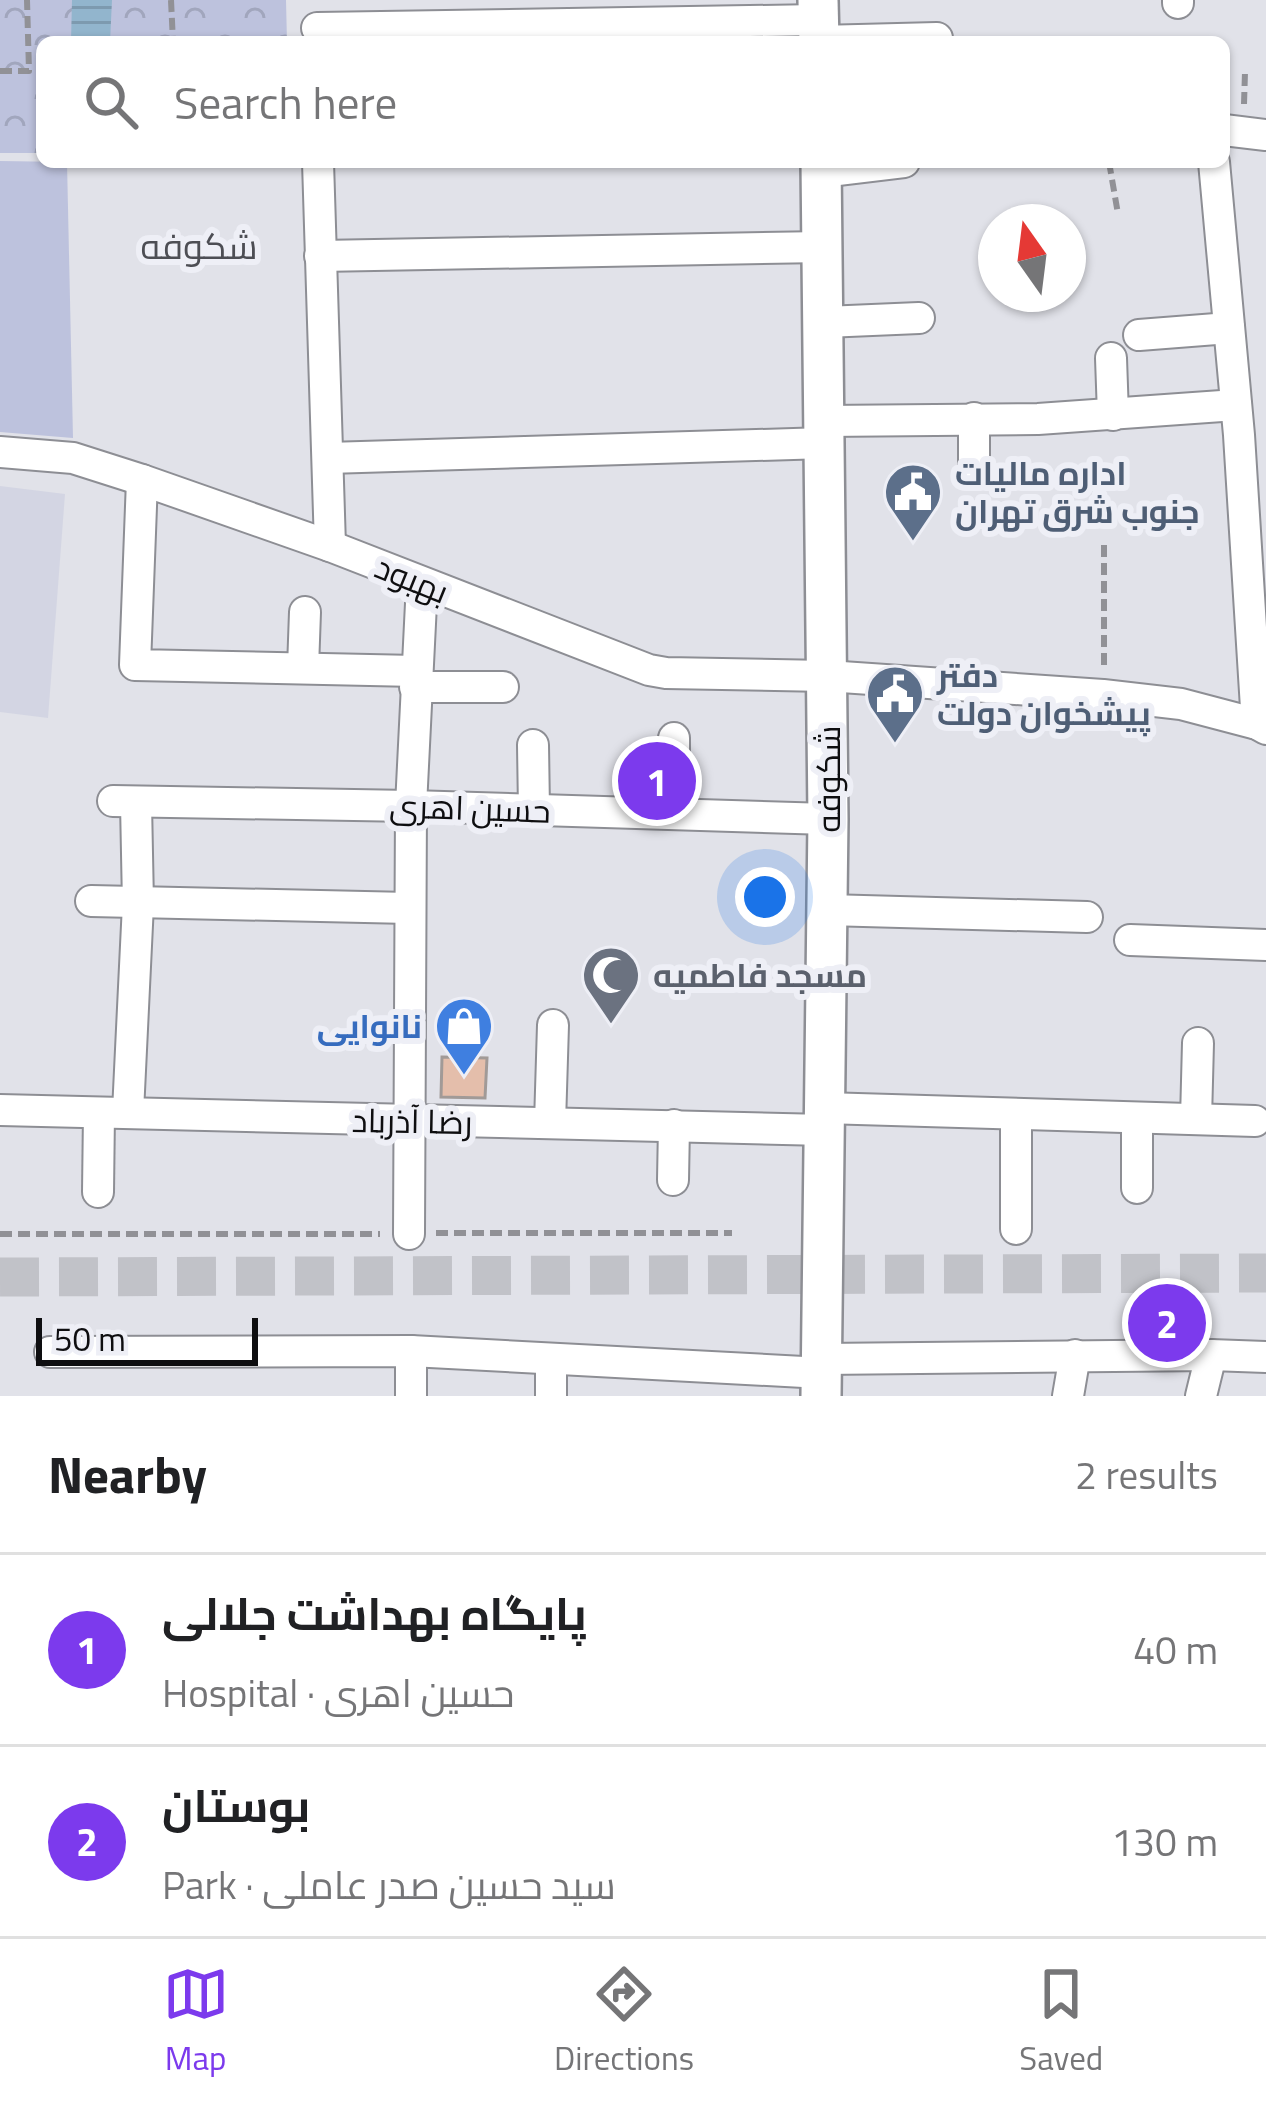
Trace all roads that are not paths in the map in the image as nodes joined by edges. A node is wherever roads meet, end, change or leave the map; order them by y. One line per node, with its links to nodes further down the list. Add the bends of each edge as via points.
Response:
1 (317, 23): 2 (street)
2 (818, 26): 3 (street)
3 (897, 36)
4 (1230, 131): 5 (street)
5 (1266, 135)
6 (319, 168): 10 (street)
7 (821, 168): 9 (main road, شکوفه)
8 (1215, 168): 13 (street)
9 (823, 247): 10 (street); 12 (main road, شکوفه)
10 (320, 256): 21 (street)
11 (920, 318): 12 (street)
12 (824, 322): 19 (main road, شکوفه)
13 (1229, 328): 14 (street); 18 (street)
14 (1139, 335)
15 (1111, 358): 16 (street)
16 (1113, 415): 17 (street); 18 (street)
17 (974, 418): 19 (street); 22 (street)
18 (1247, 427): 31 (street)
19 (825, 432): 21 (street); 28 (main road, شکوفه)
20 (0, 452): 23 (street, بهبود, via 73,458)
21 (328, 458): 24 (street)
22 (974, 468)
23 (142, 480): 24 (street, بهبود); 27 (street, via 135,665)
24 (330, 546): 25 (street, بهبود)
25 (422, 583): 28 (street, بهبود, via 666,674); 29 (street)
26 (305, 612): 27 (street)
27 (303, 668): 29 (street)
28 (827, 676): 31 (street, بهبود, via 1103,695); 37 (main road, شکوفه)
29 (416, 678): 30 (street); 34 (street)
30 (503, 687)
31 (1262, 726)
32 (674, 738): 36 (street)
33 (532, 745): 35 (street)
34 (411, 806): 35 (street, حسین اهری); 39 (street, حسین اهری, via 124,802); 40 (street)
35 (534, 810): 36 (street, حسین اهری)
36 (674, 814): 37 (street, حسین اهری)
37 (828, 820): 41 (main road, شکوفه)
38 (91, 901): 39 (street)
39 (137, 904): 40 (street); 48 (street)
40 (409, 908): 54 (street)
41 (827, 910): 42 (street); 51 (main road, شکوفه)
42 (1087, 917)
43 (1130, 940): 44 (street)
44 (1266, 945)
45 (553, 1025): 55 (street)
46 (1198, 1043): 52 (street)
47 (0, 1110): 48 (street, رضا آذرباد)
48 (114, 1112): 54 (street, رضا آذرباد); 59 (street)
49 (1016, 1114): 50 (street, رضا آذرباد); 51 (street, رضا آذرباد); 60 (street)
50 (1137, 1118): 52 (street, رضا آذرباد); 58 (street)
51 (824, 1119): 56 (street, رضا آذرباد); 68 (main road, شکوفه)
52 (1196, 1119): 53 (street, رضا آذرباد)
53 (1255, 1121)
54 (411, 1122): 55 (street, رضا آذرباد); 61 (street)
55 (550, 1123): 56 (street, رضا آذرباد)
56 (674, 1125): 57 (street)
57 (673, 1180)
58 (1137, 1188)
59 (98, 1192)
60 (1016, 1228)
61 (409, 1234)
62 (411, 1351): 63 (street); 67 (street); 69 (street)
63 (50, 1352)
64 (1075, 1355): 65 (street); 68 (street); 71 (street)
65 (1211, 1355): 66 (street); 72 (street)
66 (1266, 1357)
67 (550, 1359): 68 (street); 70 (street)
68 (821, 1376)
69 (411, 1396)
70 (551, 1396)
71 (1068, 1396)
72 (1202, 1396)

